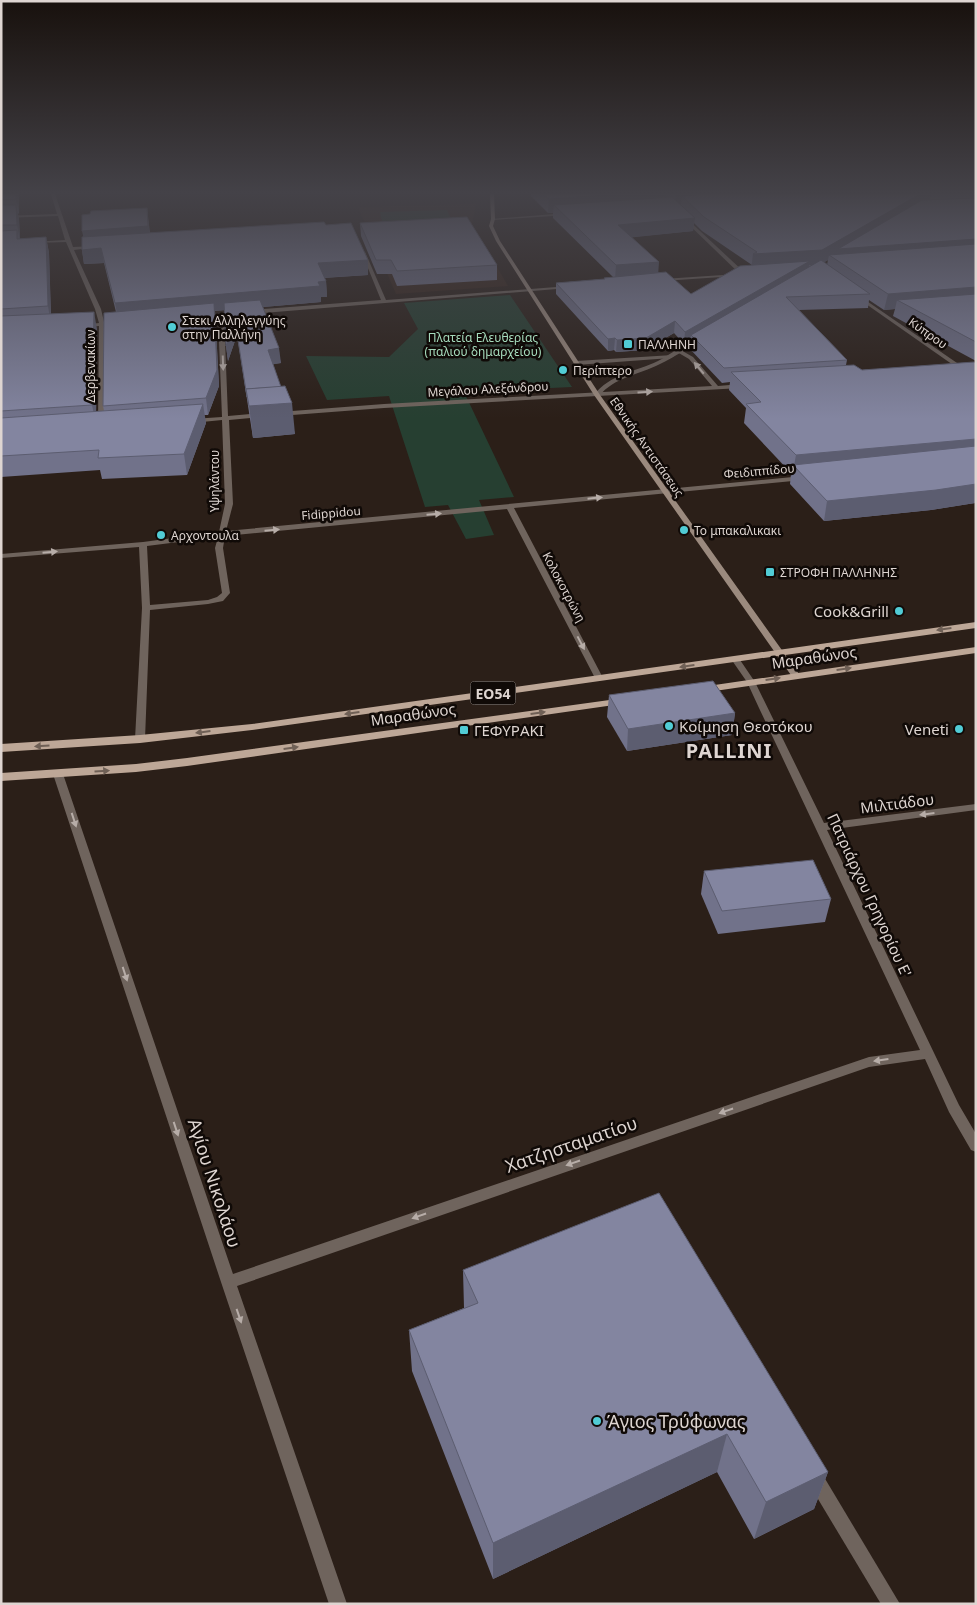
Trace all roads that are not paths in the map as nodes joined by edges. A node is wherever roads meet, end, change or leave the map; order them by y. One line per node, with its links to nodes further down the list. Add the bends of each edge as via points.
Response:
1 (81, 269): 19 (street, Δερβενακίων)
2 (371, 269): 11 (street)
3 (516, 269): 9 (main road, Εθνικής Αντιστάσεως)
4 (738, 269): 5 (street)
5 (743, 274): 6 (street); 7 (street)
6 (753, 274)
7 (656, 281)
8 (578, 286): 9 (street)
9 (530, 290): 11 (street); 24 (main road, Εθνικής Αντιστάσεως)
10 (851, 291): 16 (street, Κύπρου)
11 (384, 301): 12 (street)
12 (250, 312)
13 (240, 313): 15 (street)
14 (892, 313): 16 (street)
15 (221, 314): 17 (street); 34 (street, Υψηλάντου, one-way to 34)
16 (883, 314): 26 (street, Κύπρου)
17 (201, 316)
18 (122, 322): 19 (street)
19 (102, 324): 20 (street); 38 (street, Δερβενακίων)
20 (74, 326)
21 (706, 335): 22 (street)
22 (679, 351): 23 (street); 30 (street, one-way to 22, via 691,358)
23 (671, 356): 24 (street); 31 (street, via 615,379)
24 (576, 363): 31 (main road, Εθνικής Αντιστάσεως)
25 (976, 370): 26 (street)
26 (965, 371): 27 (street); 28 (street, Κύπρου)
27 (955, 372)
28 (976, 379)
29 (746, 385): 30 (street, Μεγάλου Αλεξάνδρου)
30 (716, 387): 31 (street, Μεγάλου Αλεξάνδρου, one-way to 30)
31 (596, 395): 32 (street, Μεγάλου Αλεξάνδρου); 40 (main road, Εθνικής Αντιστάσεως)
32 (275, 414)
33 (265, 415): 34 (street)
34 (225, 418): 35 (street); 42 (street, Υψηλάντου, via 228,504)
35 (187, 421)
36 (110, 427): 38 (street)
37 (91, 428): 38 (street)
38 (101, 428)
39 (810, 477): 40 (street, Φειδιππίδου)
40 (663, 491): 41 (street, Fidippidou, one-way to 40); 48 (main road, Εθνικής Αντιστάσεως)
41 (510, 507): 42 (street, Fidippidou, one-way to 41); 51 (street, Κολοκοτρώνη, one-way to 51)
42 (223, 534): 43 (street, Fidippidou); 45 (street, Υψηλάντου, via 219,548 226,592 220,599)
43 (143, 544): 44 (street, Fidippidou, one-way to 43); 45 (street)
44 (1, 556)
45 (146, 608): 55 (street)
46 (976, 625): 48 (main road, Μαραθώνος / ΕΟ54, one-way to 48)
47 (976, 650): 50 (main road, Μαραθώνος, one-way to 47)
48 (780, 653): 49 (main road, Μαραθώνος / ΕΟ54); 50 (main road, Εθνικής Αντιστάσεως)
49 (735, 659): 51 (main road, Μαραθώνος / ΕΟ54, one-way to 51); 52 (street, Πατριάρχου Γρηγορίου Ε')
50 (796, 676): 52 (main road, Μαραθώνος, one-way to 50)
51 (599, 678): 55 (main road, Μαραθώνος / ΕΟ54, one-way to 55, via 252,727)
52 (751, 682): 53 (main road, Μαραθώνος); 60 (street, Πατριάρχου Γρηγορίου Ε')
53 (688, 691)
54 (640, 698): 57 (main road, Μαραθώνος / ΕΟ54, one-way to 54, via 187,762)
55 (140, 739): 56 (main road, Μαραθώνος / ΕΟ54, one-way to 56)
56 (1, 748)
57 (58, 774): 58 (main road, Μαραθώνος / ΕΟ54); 63 (street, Αγίου Νικολάου, one-way to 63)
58 (1, 777)
59 (976, 807): 60 (street, Μιλτιάδου, one-way to 60)
60 (822, 827): 61 (street, Πατριάρχου Γρηγορίου Ε')
61 (929, 1054): 62 (street, Πατριάρχου Γρηγορίου Ε'); 63 (street, Χατζησταματίου, one-way to 63, via 869,1062)
62 (976, 1146)
63 (228, 1282): 65 (street, Αγίου Νικολάου, one-way to 65)
64 (808, 1467): 66 (street)
65 (338, 1604)
66 (891, 1604)

